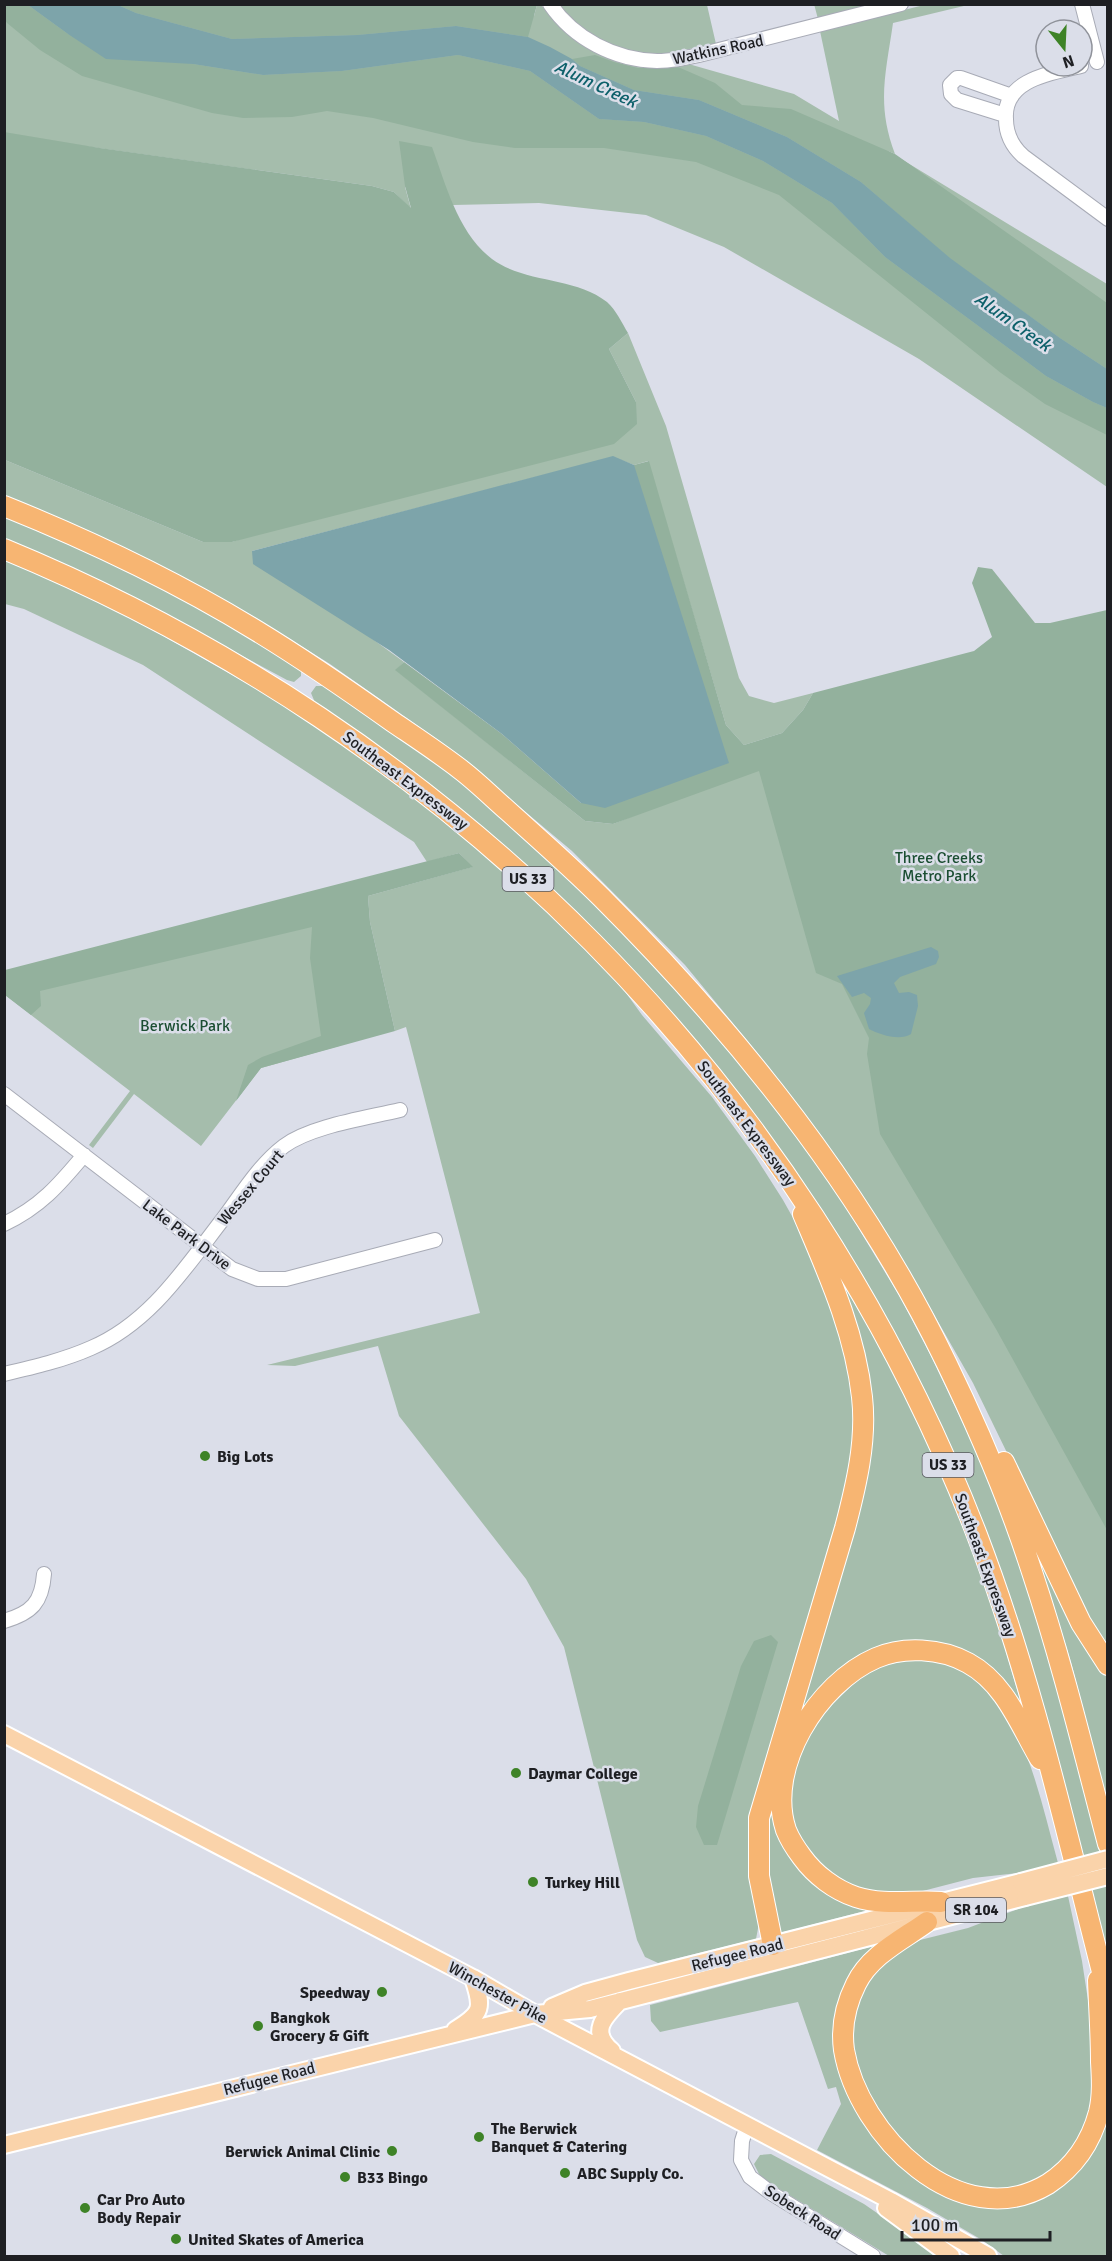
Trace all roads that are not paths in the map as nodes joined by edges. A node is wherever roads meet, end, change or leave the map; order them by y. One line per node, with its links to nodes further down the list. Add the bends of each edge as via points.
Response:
1 (550, 4): 2 (street, Watkins Road, via 566,23 595,45 615,54 657,61 707,53)
2 (901, 4)
3 (1082, 4): 4 (street)
4 (1102, 61)
5 (1039, 78): 6 (street, via 1028,81 1008,105 1008,136 1014,148)
6 (1107, 219)
7 (4, 506): 16 (highway, US 33, via 78,536 252,628 317,668 462,770 561,858 706,1009 796,1119 856,1206)
8 (4, 549): 12 (highway, Southeast Expressway / US 33, via 107,594 232,661 384,760 486,841 586,933 653,1006)
9 (4, 1094): 11 (street, Lake Park Drive)
10 (400, 1110): 15 (street, Wessex Court, via 311,1132 285,1146 264,1166)
11 (84, 1155): 13 (street, via 41,1202); 15 (street, Lake Park Drive)
12 (787, 1175): 22 (highway, Southeast Expressway / US 33, via 828,1235 884,1335 944,1456 1000,1597); 29 (highway, via 842,1310 852,1345 862,1398 862,1440 857,1485 759,1818 759,1876)
13 (4, 1224)
14 (435, 1240): 15 (street, Lake Park Drive, via 286,1279 258,1279 232,1269)
15 (202, 1246): 17 (street, Wessex Court, via 168,1289 132,1324 83,1352)
16 (945, 1362): 20 (highway, via 975,1400 1081,1623); 23 (highway, US 33, via 1002,1490 1032,1570 1071,1701)
17 (4, 1374)
18 (44, 1574): 19 (street, via 36,1604)
19 (4, 1621)
20 (1107, 1665)
21 (4, 1734): 31 (main road, Winchester Pike)
22 (1053, 1780): 27 (highway, via 1003,1693 982,1672 942,1653 911,1651 877,1658 853,1672 824,1699 799,1734 784,1773 786,1830 796,1848 822,1879 854,1896 884,1902); 30 (highway, Southeast Expressway / US 33)
23 (1107, 1844)
24 (1107, 1859): 26 (main road, SR 104, bridge)
25 (1107, 1876): 26 (main road, SR 104, bridge)
26 (1023, 1889): 27 (main road, SR 104); 28 (main road, SR 104)
27 (941, 1902): 29 (main road, Refugee Road)
28 (927, 1922): 30 (highway, via 882,1953 861,1975 844,2022 844,2050 872,2118 918,2168 964,2194 1022,2195 1044,2186 1072,2164 1088,2141 1102,2089); 33 (main road, Refugee Road)
29 (773, 1945): 34 (main road, Refugee Road, via 585,1993)
30 (1096, 1951): 32 (highway, Southeast Expressway / US 33)
31 (473, 1978): 34 (main road, Winchester Pike); 35 (main road, via 480,1999 476,2016)
32 (1107, 1995)
33 (620, 2001): 34 (main road, Refugee Road); 36 (main road, via 604,2018 600,2034 606,2046)
34 (535, 2014): 35 (main road, Refugee Road); 36 (main road, Winchester Pike)
35 (445, 2036): 38 (main road, Refugee Road)
36 (620, 2057): 37 (main road, Winchester Pike)
37 (747, 2124): 39 (main road, Winchester Pike); 40 (street, Sobeck Road, via 741,2160 750,2177)
38 (4, 2145)
39 (864, 2187): 41 (main road); 42 (main road, Winchester Pike)
40 (873, 2256)
41 (951, 2256)
42 (988, 2256)

